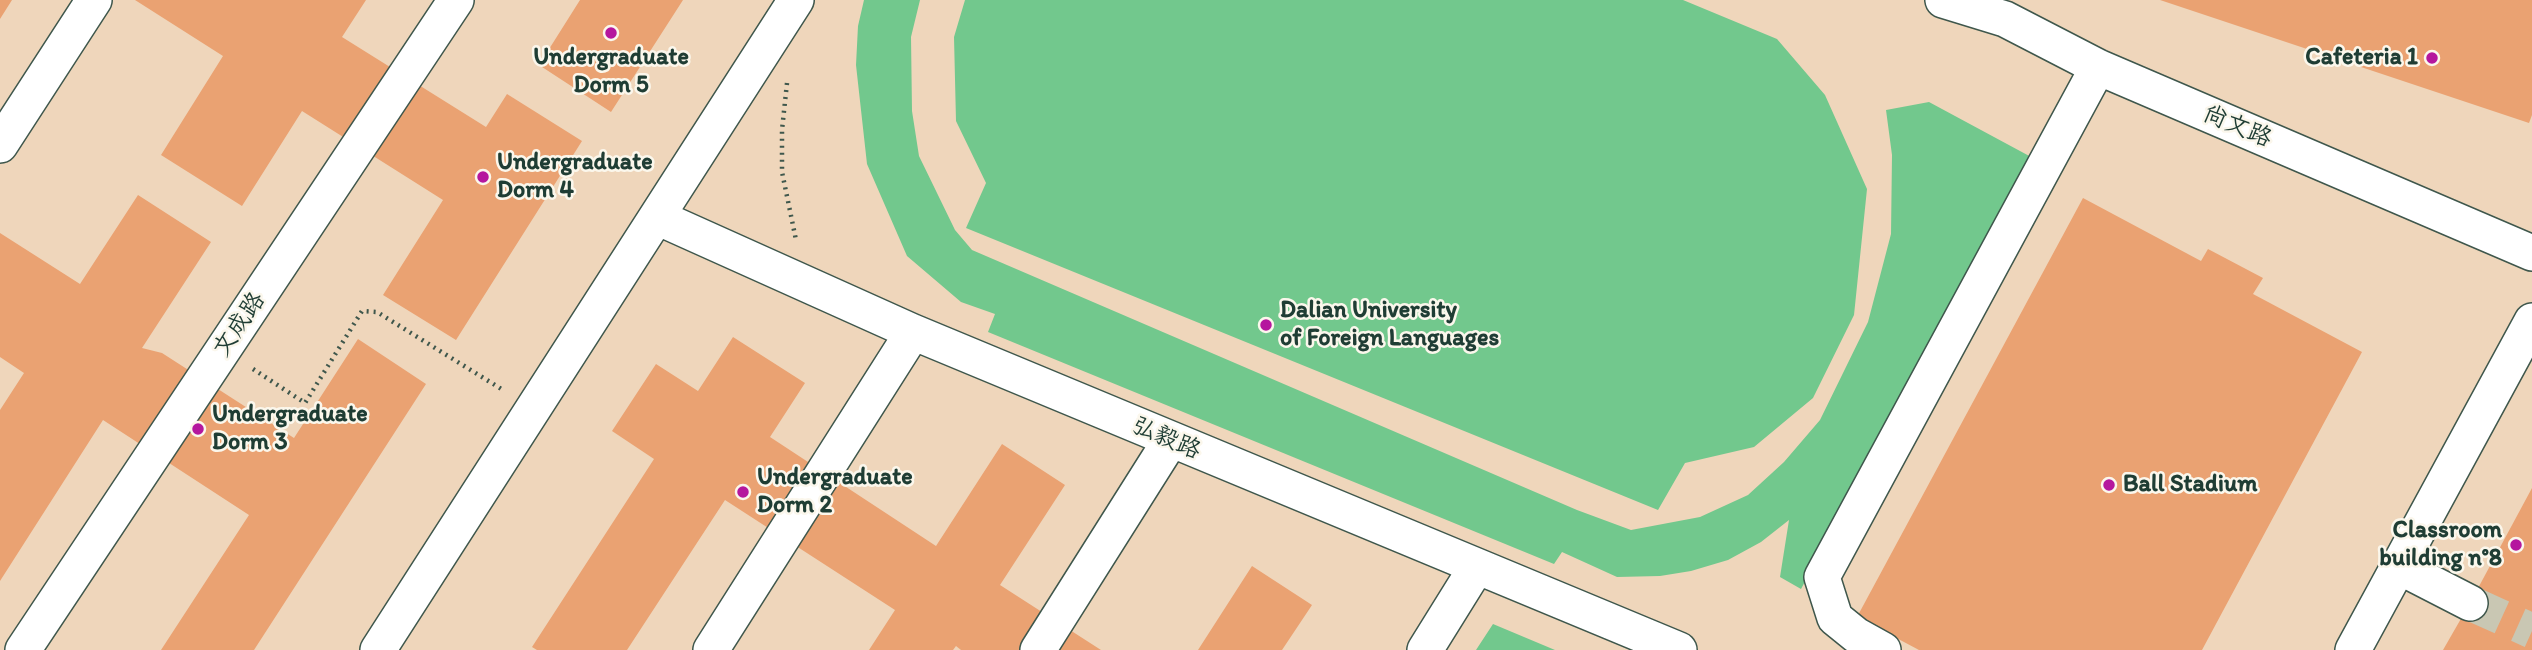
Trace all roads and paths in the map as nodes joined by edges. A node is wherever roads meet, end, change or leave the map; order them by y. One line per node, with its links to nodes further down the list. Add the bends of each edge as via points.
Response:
1 (94, 0): 8 (street)
2 (456, 0): 14 (street, 文成路)
3 (796, 0): 9 (street)
4 (1943, 0): 5 (street, 尚文路)
5 (2009, 10): 6 (street, 尚文路)
6 (2098, 67): 10 (street, 尚文路); 26 (street, via 1822,577 1835,618)
7 (789, 79): 11 (path, via 782,172)
8 (0, 145)
9 (657, 217): 11 (street, 弘毅路); 15 (street)
10 (2532, 253)
11 (808, 285): 13 (street, 弘毅路)
12 (2532, 321): 17 (street)
13 (912, 332): 16 (street, 弘毅路); 22 (street)
14 (224, 349): 15 (path, via 305,403 362,311 377,312); 20 (street, 文成路)
15 (533, 409): 21 (street)
16 (1171, 441): 18 (street, 弘毅路); 23 (street)
17 (2399, 566): 19 (street); 27 (street)
18 (1476, 568): 24 (street); 25 (street, 弘毅路)
19 (2470, 603)
20 (23, 650)
21 (378, 650)
22 (710, 650)
23 (1038, 650)
24 (1425, 650)
25 (1679, 650)
26 (1883, 650)
27 (2353, 650)

